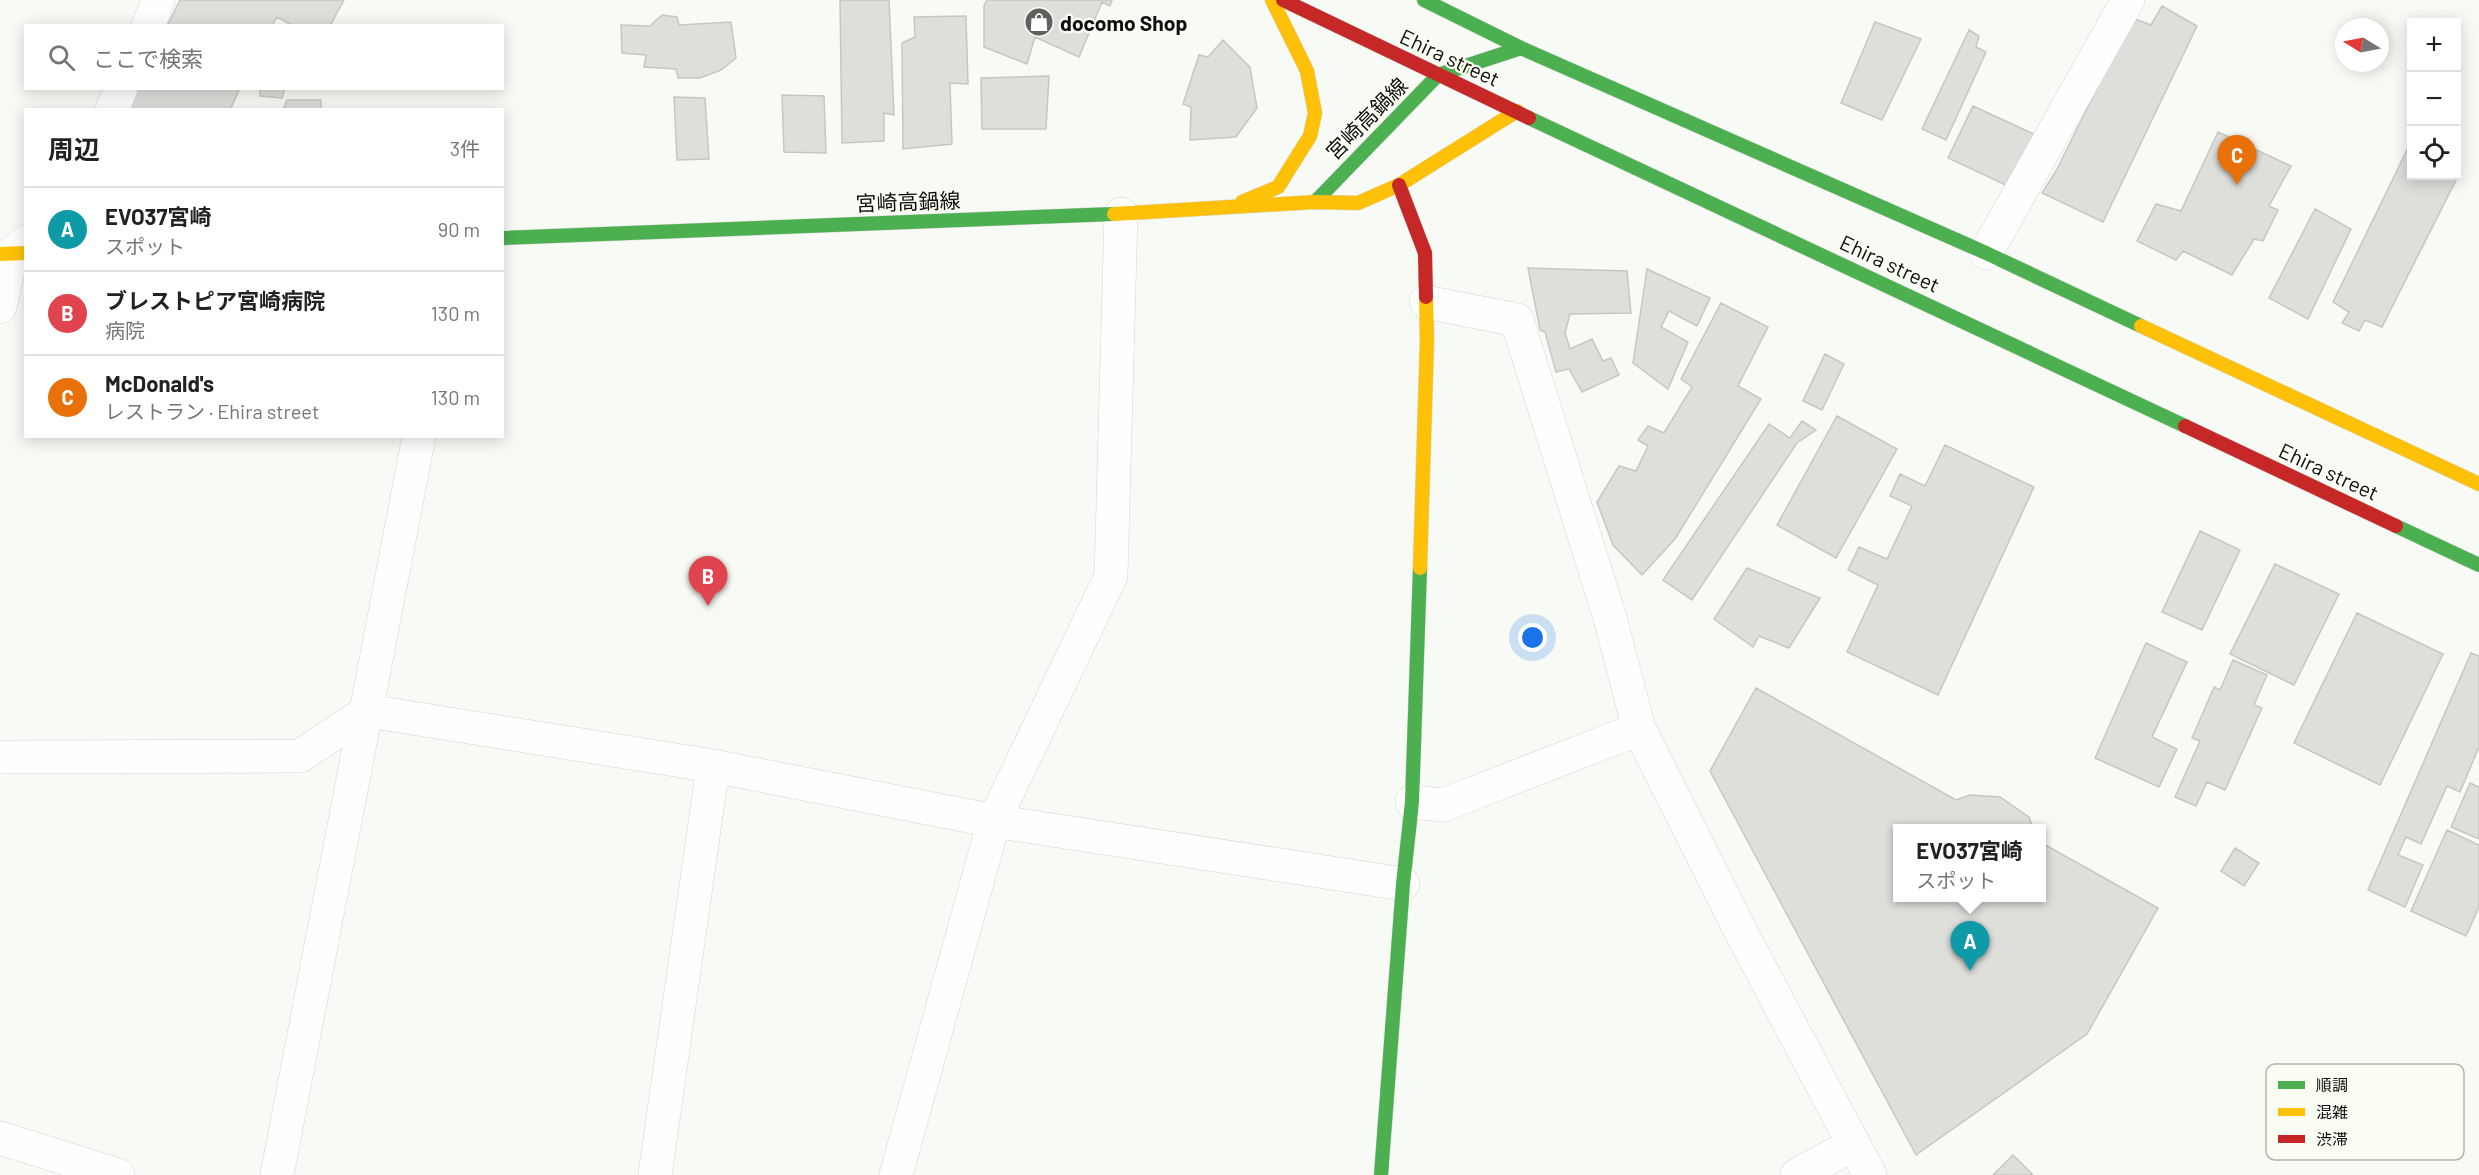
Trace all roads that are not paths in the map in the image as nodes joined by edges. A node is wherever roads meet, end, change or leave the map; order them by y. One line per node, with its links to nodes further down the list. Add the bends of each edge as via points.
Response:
1 (158, 0): 6 (street)
2 (1272, 0): 14 (main road, via 1307,71 1315,113 1310,136 1278,187)
3 (1283, 0): 8 (main road, Ehira street)
4 (1425, 0): 7 (main road, Ehira street)
5 (2128, 0): 18 (street)
6 (149, 24)
7 (1521, 48): 8 (main road, 宮崎高鍋線); 18 (main road, Ehira street)
8 (1438, 75): 11 (main road, Ehira street); 13 (main road, 宮崎高鍋線)
9 (120, 90): 10 (street)
10 (113, 108)
11 (1517, 111): 12 (main road, 宮崎高鍋線); 23 (main road, Ehira street)
12 (1399, 184): 13 (main road, 宮崎高鍋線, via 1358,203); 19 (main road, via 1425,254)
13 (1315, 202): 14 (main road, 宮崎高鍋線)
14 (1229, 207): 15 (main road, 宮崎高鍋線)
15 (1121, 214): 16 (main road, 宮崎高鍋線); 29 (street, via 1111,576)
16 (504, 237)
17 (16, 251): 20 (street)
18 (1986, 253): 22 (main road, Ehira street)
19 (1426, 302): 25 (street, via 1517,320 1610,618); 28 (main road)
20 (0, 307)
21 (419, 438): 24 (street)
22 (2479, 484)
23 (2479, 565)
24 (368, 711): 26 (street, via 300,756); 27 (street); 34 (street)
25 (1639, 729): 28 (street, via 1443,805); 32 (street)
26 (0, 757)
27 (713, 766): 29 (street); 35 (street)
28 (1412, 802): 30 (main road)
29 (994, 821): 30 (street); 36 (street)
30 (1403, 885): 37 (main road)
31 (0, 1138): 33 (street)
32 (1852, 1145): 38 (street); 39 (street)
33 (118, 1175)
34 (278, 1175)
35 (655, 1175)
36 (896, 1175)
37 (1381, 1175)
38 (1797, 1175)
39 (1870, 1175)

